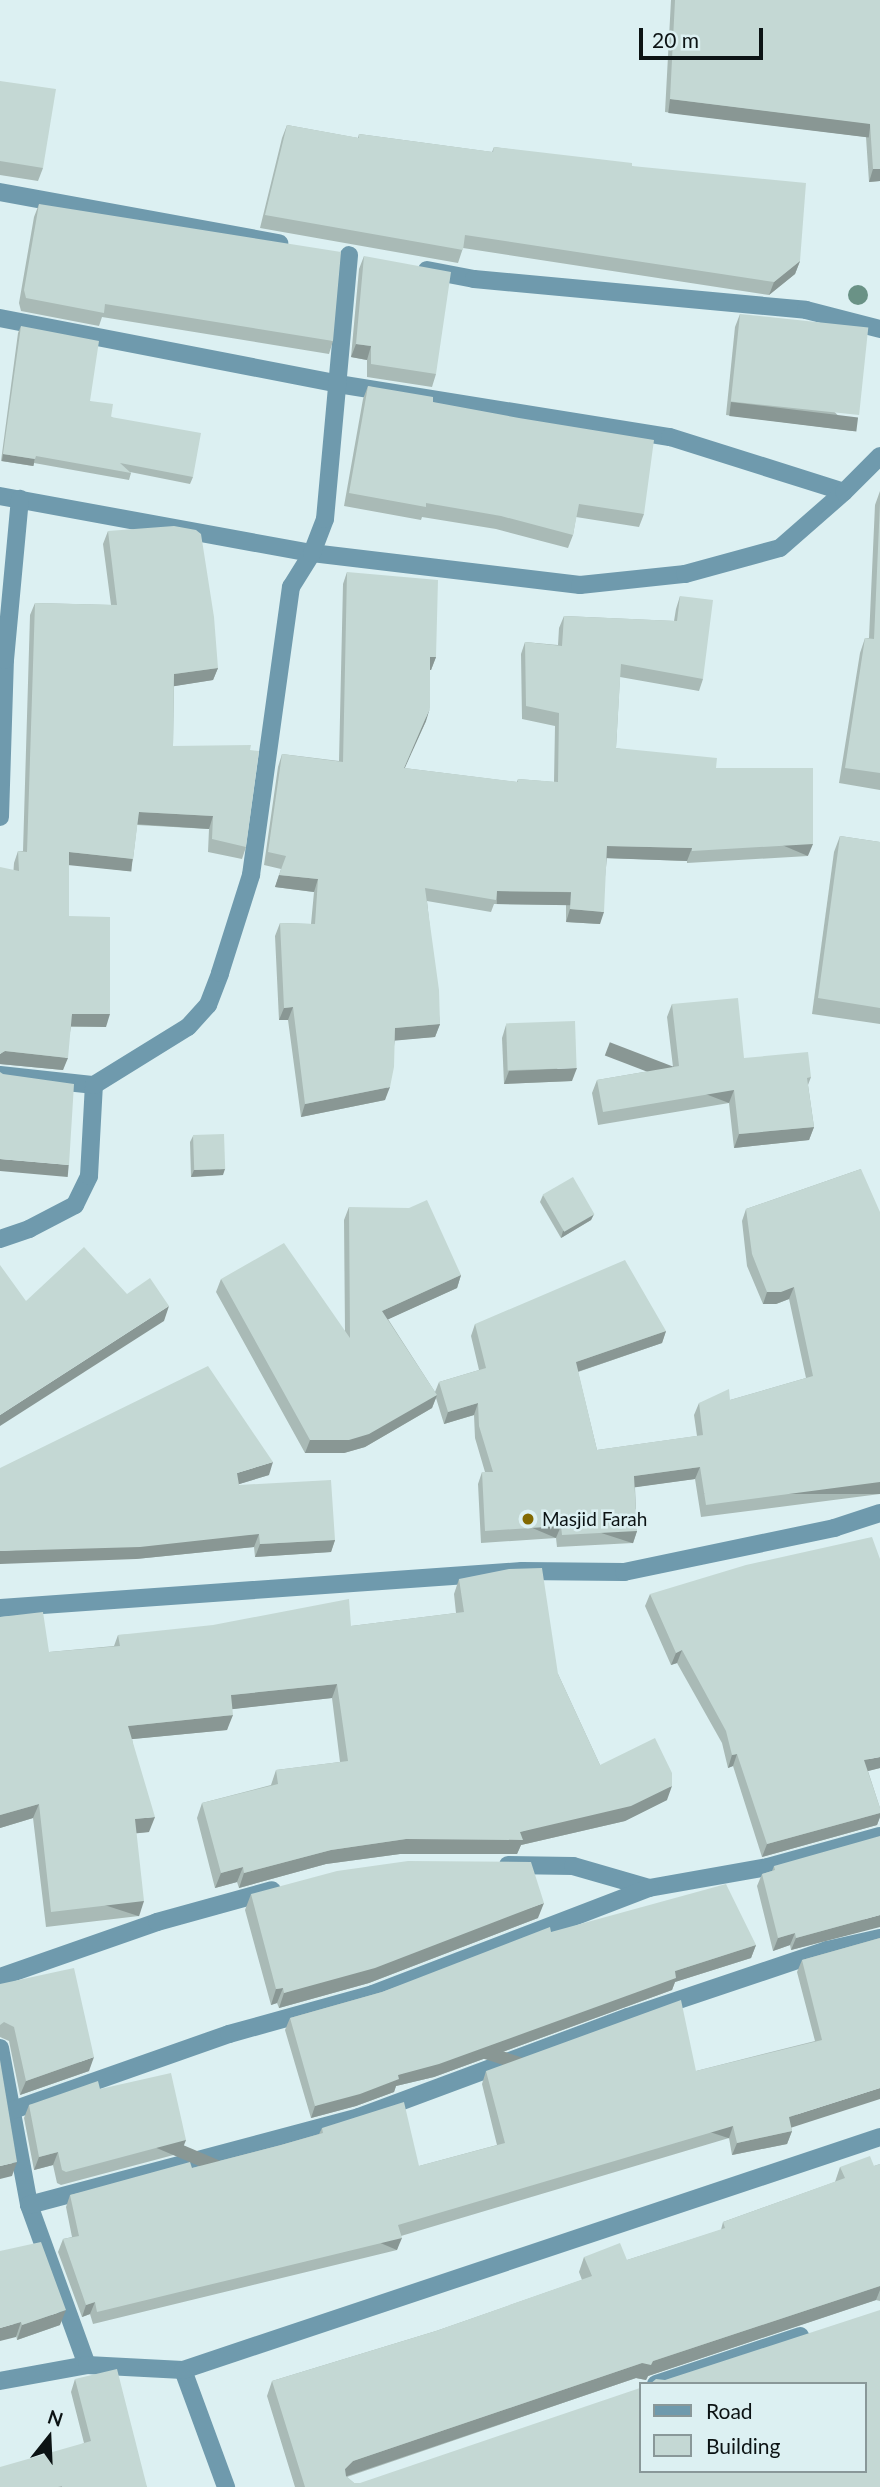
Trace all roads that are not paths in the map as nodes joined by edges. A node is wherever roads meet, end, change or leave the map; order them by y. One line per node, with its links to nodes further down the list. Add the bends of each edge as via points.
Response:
1 (0, 192): 2 (street)
2 (296, 246)
3 (349, 255): 7 (street)
4 (411, 267): 6 (street, via 474,279 806,310)
5 (0, 318): 7 (street)
6 (880, 329)
7 (338, 384): 9 (street, via 670,437); 12 (street, via 325,519)
8 (880, 456): 9 (street)
9 (844, 492): 12 (street, via 780,548 685,574 580,584)
10 (0, 496): 11 (street)
11 (20, 499): 12 (street); 13 (street, via 5,660)
12 (312, 553): 15 (street, via 291,587 251,875 208,1005 188,1027)
13 (0, 807)
14 (0, 1076): 15 (street)
15 (94, 1085): 16 (street, via 89,1176 75,1205)
16 (0, 1239)
17 (880, 1513): 18 (street, via 834,1528 624,1572 522,1571)
18 (0, 1608)
19 (880, 1836): 22 (street, via 768,1867)
20 (491, 1865): 22 (street, via 573,1866)
21 (289, 1886): 24 (street, via 157,1923)
22 (649, 1888): 26 (street, via 373,1994 229,2034)
23 (880, 1938): 28 (street, via 628,2017 359,2117)
24 (0, 1977)
25 (0, 2048): 26 (street)
26 (13, 2110): 28 (street)
27 (880, 2137): 31 (street)
28 (29, 2205): 30 (street)
29 (818, 2330): 33 (street)
30 (87, 2365): 31 (street); 32 (street)
31 (183, 2370): 34 (street)
32 (0, 2381)
33 (662, 2382)
34 (226, 2487)

